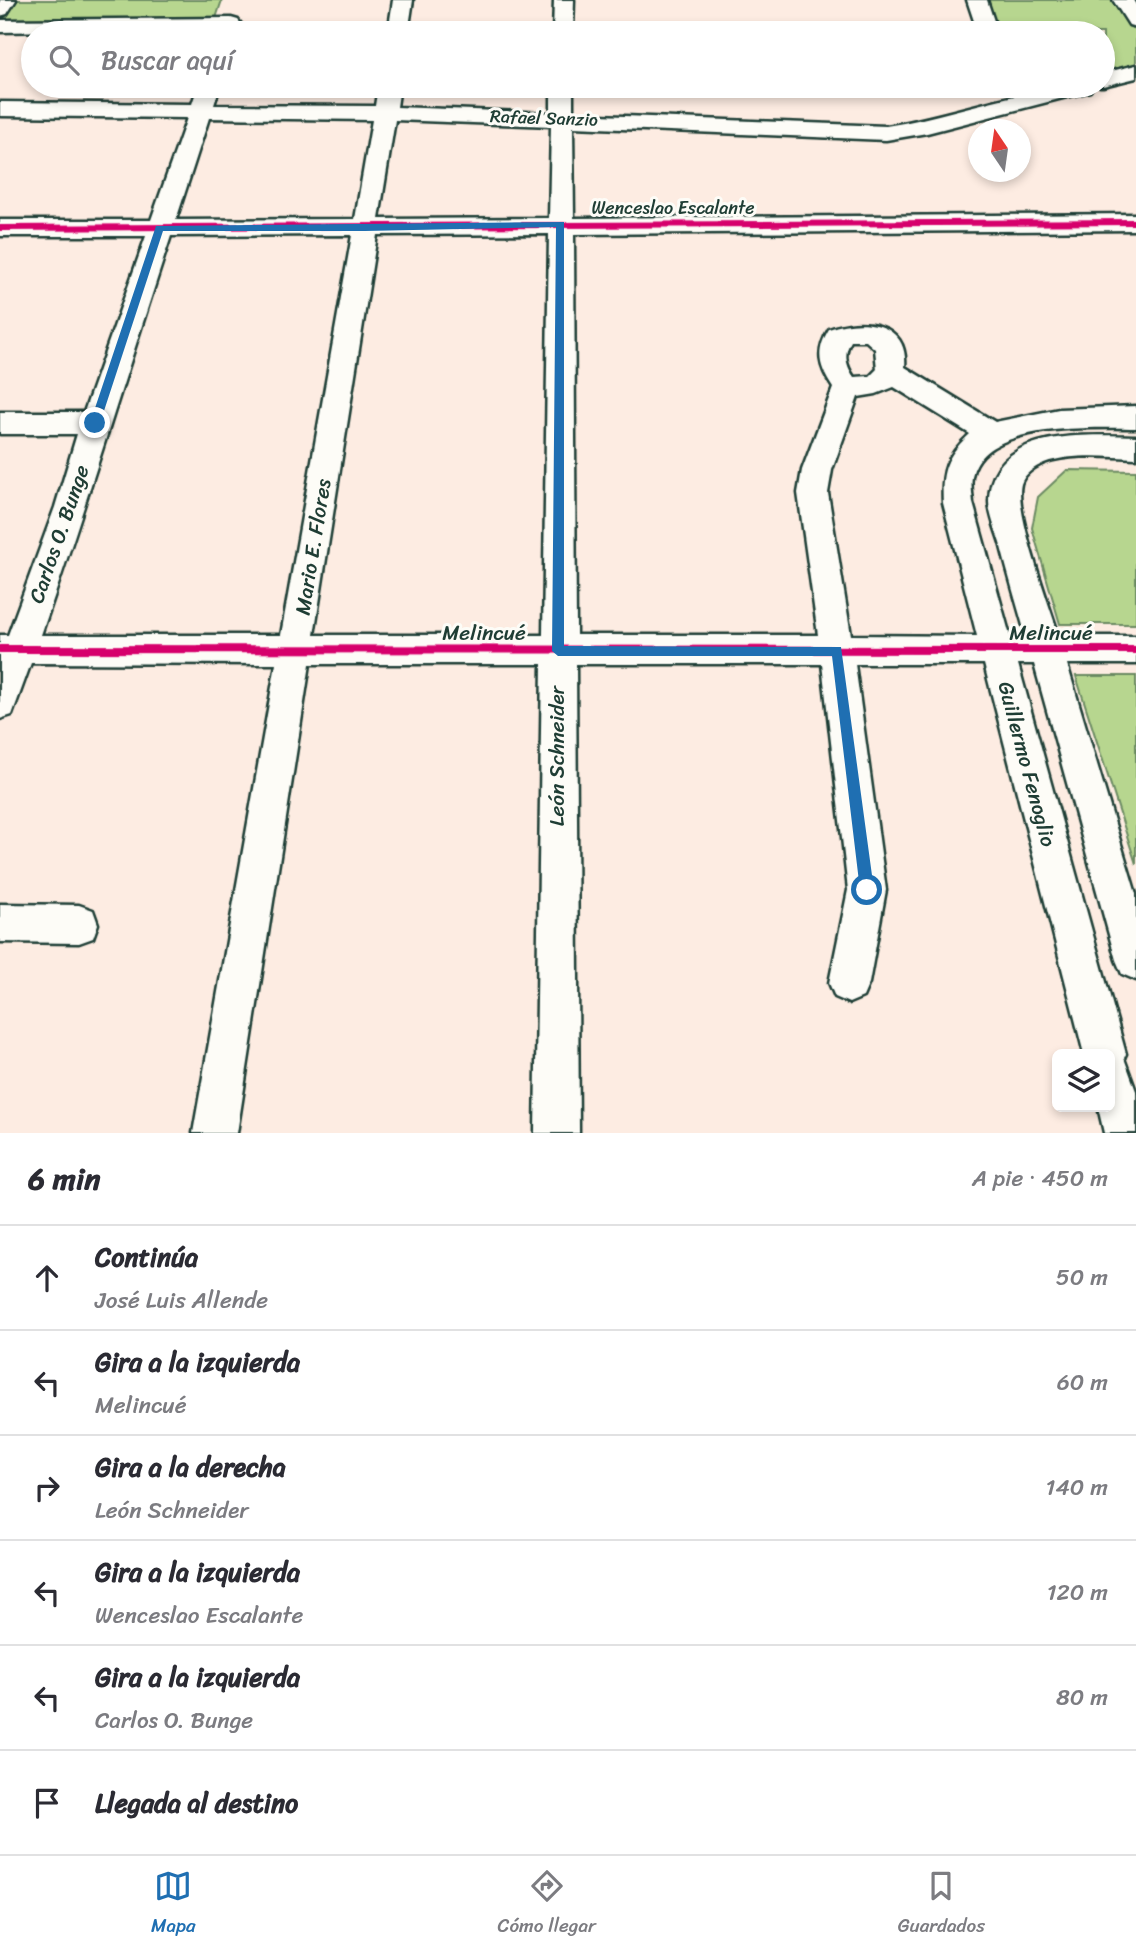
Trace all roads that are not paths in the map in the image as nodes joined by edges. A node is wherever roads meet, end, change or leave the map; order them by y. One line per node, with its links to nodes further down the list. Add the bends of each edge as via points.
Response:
1 (6, 0): 7 (street)
2 (239, 0): 8 (street)
3 (403, 0): 9 (street)
4 (564, 0): 10 (street)
5 (977, 0): 11 (street)
6 (1123, 0): 12 (street)
7 (0, 10)
8 (232, 21)
9 (400, 21)
10 (563, 21)
11 (984, 21)
12 (1136, 21)
13 (0, 26): 14 (street)
14 (21, 26)
15 (1136, 71): 16 (street)
16 (1115, 77)
17 (205, 98): 21 (street, Rafael Sanzio); 22 (street, Rafael Sanzio); 27 (street, Carlos O. Bunge)
18 (387, 98): 22 (street, Mario E. Flores)
19 (562, 98): 23 (street, León Schneider)
20 (1000, 98): 23 (street, Rafael Sanzio, via 907,131 886,133)
21 (0, 109)
22 (384, 113): 23 (street, Rafael Sanzio); 28 (street, Mario E. Flores)
23 (561, 118): 25 (street, León Schneider)
24 (1136, 222): 25 (street, Wenceslao Escalante)
25 (561, 224): 28 (street, Wenceslao Escalante); 41 (street, León Schneider)
26 (0, 228): 27 (street, Wenceslao Escalante)
27 (159, 228): 28 (street, Wenceslao Escalante); 33 (street, Carlos O. Bunge)
28 (365, 228): 40 (street, Mario E. Flores)
29 (891, 372): 30 (street, via 872,386); 30 (street, via 885,341 852,330 838,336 831,354 833,367); 34 (street)
30 (847, 387): 42 (street, via 813,493)
31 (1136, 417): 34 (street, via 1060,418)
32 (0, 423): 33 (street)
33 (95, 423): 36 (street, Carlos O. Bunge, via 70,507)
34 (989, 437): 37 (street, Guillermo Fenoglio, via 967,456 956,479 958,503)
35 (1136, 447): 38 (street, via 1068,447 1039,453 1008,477 1004,504)
36 (9, 649): 40 (street, Melincué); 43 (street, Carlos O. Bunge)
37 (997, 650): 38 (street, Melincué); 42 (street, Melincué); 48 (street, Guillermo Fenoglio)
38 (1045, 650): 39 (street, Melincué); 46 (street)
39 (1136, 650)
40 (295, 651): 41 (street, Melincué); 50 (street, Mario E. Flores)
41 (558, 651): 42 (street, Melincué); 51 (street, León Schneider)
42 (837, 651): 47 (street, via 867,890)
43 (0, 704)
44 (0, 923): 45 (street)
45 (79, 924)
46 (1136, 960)
47 (849, 983)
48 (1104, 1049)
49 (1115, 1092): 52 (street)
50 (215, 1133)
51 (556, 1133)
52 (1126, 1133)

